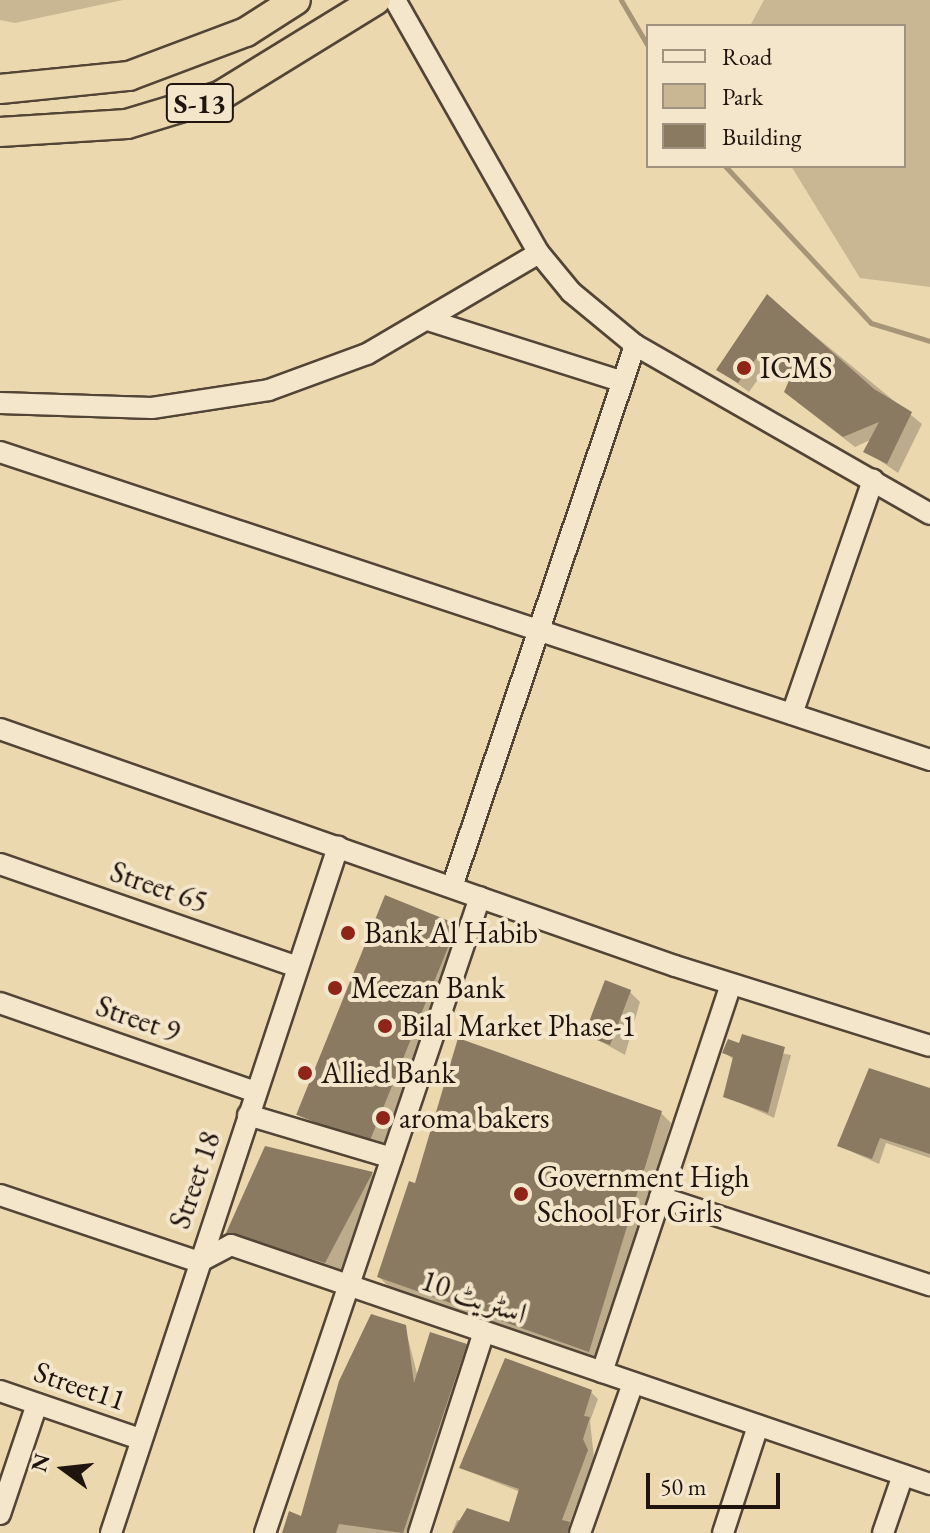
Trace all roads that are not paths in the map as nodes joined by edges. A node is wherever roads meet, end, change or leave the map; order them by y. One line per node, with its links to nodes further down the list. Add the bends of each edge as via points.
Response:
1 (296, 0): 4 (highway, S-13, via 246,32 129,76)
2 (376, 0): 5 (highway, S-13, via 220,96 127,124)
3 (395, 0): 6 (street)
4 (0, 89)
5 (0, 132)
6 (539, 253): 7 (street); 8 (street, via 571,292)
7 (431, 321): 9 (street); 10 (street, via 269,390 152,408)
8 (635, 345): 9 (street); 12 (street)
9 (623, 382): 14 (street)
10 (0, 403)
11 (0, 452): 14 (street)
12 (873, 480): 13 (street); 15 (street)
13 (930, 514)
14 (540, 631): 15 (street); 20 (street)
15 (792, 714): 17 (street)
16 (0, 729): 18 (street)
17 (930, 760)
18 (338, 847): 20 (street); 22 (street, Street 18)
19 (0, 864): 22 (street, Street 65)
20 (452, 887): 21 (street)
21 (480, 897): 23 (street); 28 (street)
22 (298, 967): 26 (street, Street 18)
23 (731, 985): 25 (street); 30 (street)
24 (0, 1003): 26 (street, Street 9)
25 (930, 1046)
26 (256, 1092): 27 (street, Street 18)
27 (248, 1115): 28 (street); 31 (street, Street 18)
28 (392, 1158): 33 (street)
29 (0, 1195): 31 (street)
30 (660, 1197): 32 (street); 35 (street)
31 (199, 1262): 33 (street, اسٹریٹ 10, via 231,1245); 40 (street, Street 18)
32 (930, 1285)
33 (349, 1286): 34 (street, اسٹریٹ 10); 45 (street)
34 (484, 1332): 35 (street, اسٹریٹ 10); 46 (street)
35 (602, 1372): 36 (street, اسٹریٹ 10)
36 (633, 1383): 39 (street, اسٹریٹ 10); 47 (street)
37 (0, 1391): 38 (street, Street11)
38 (37, 1404): 40 (street, Street11); 43 (street)
39 (758, 1426): 41 (street, اسٹریٹ 10); 48 (street)
40 (140, 1439): 44 (street, Street 18)
41 (903, 1475): 42 (street, اسٹریٹ 10); 49 (street)
42 (930, 1484)
43 (0, 1514)
44 (111, 1533)
45 (265, 1533)
46 (419, 1533)
47 (580, 1533)
48 (723, 1533)
49 (883, 1533)

